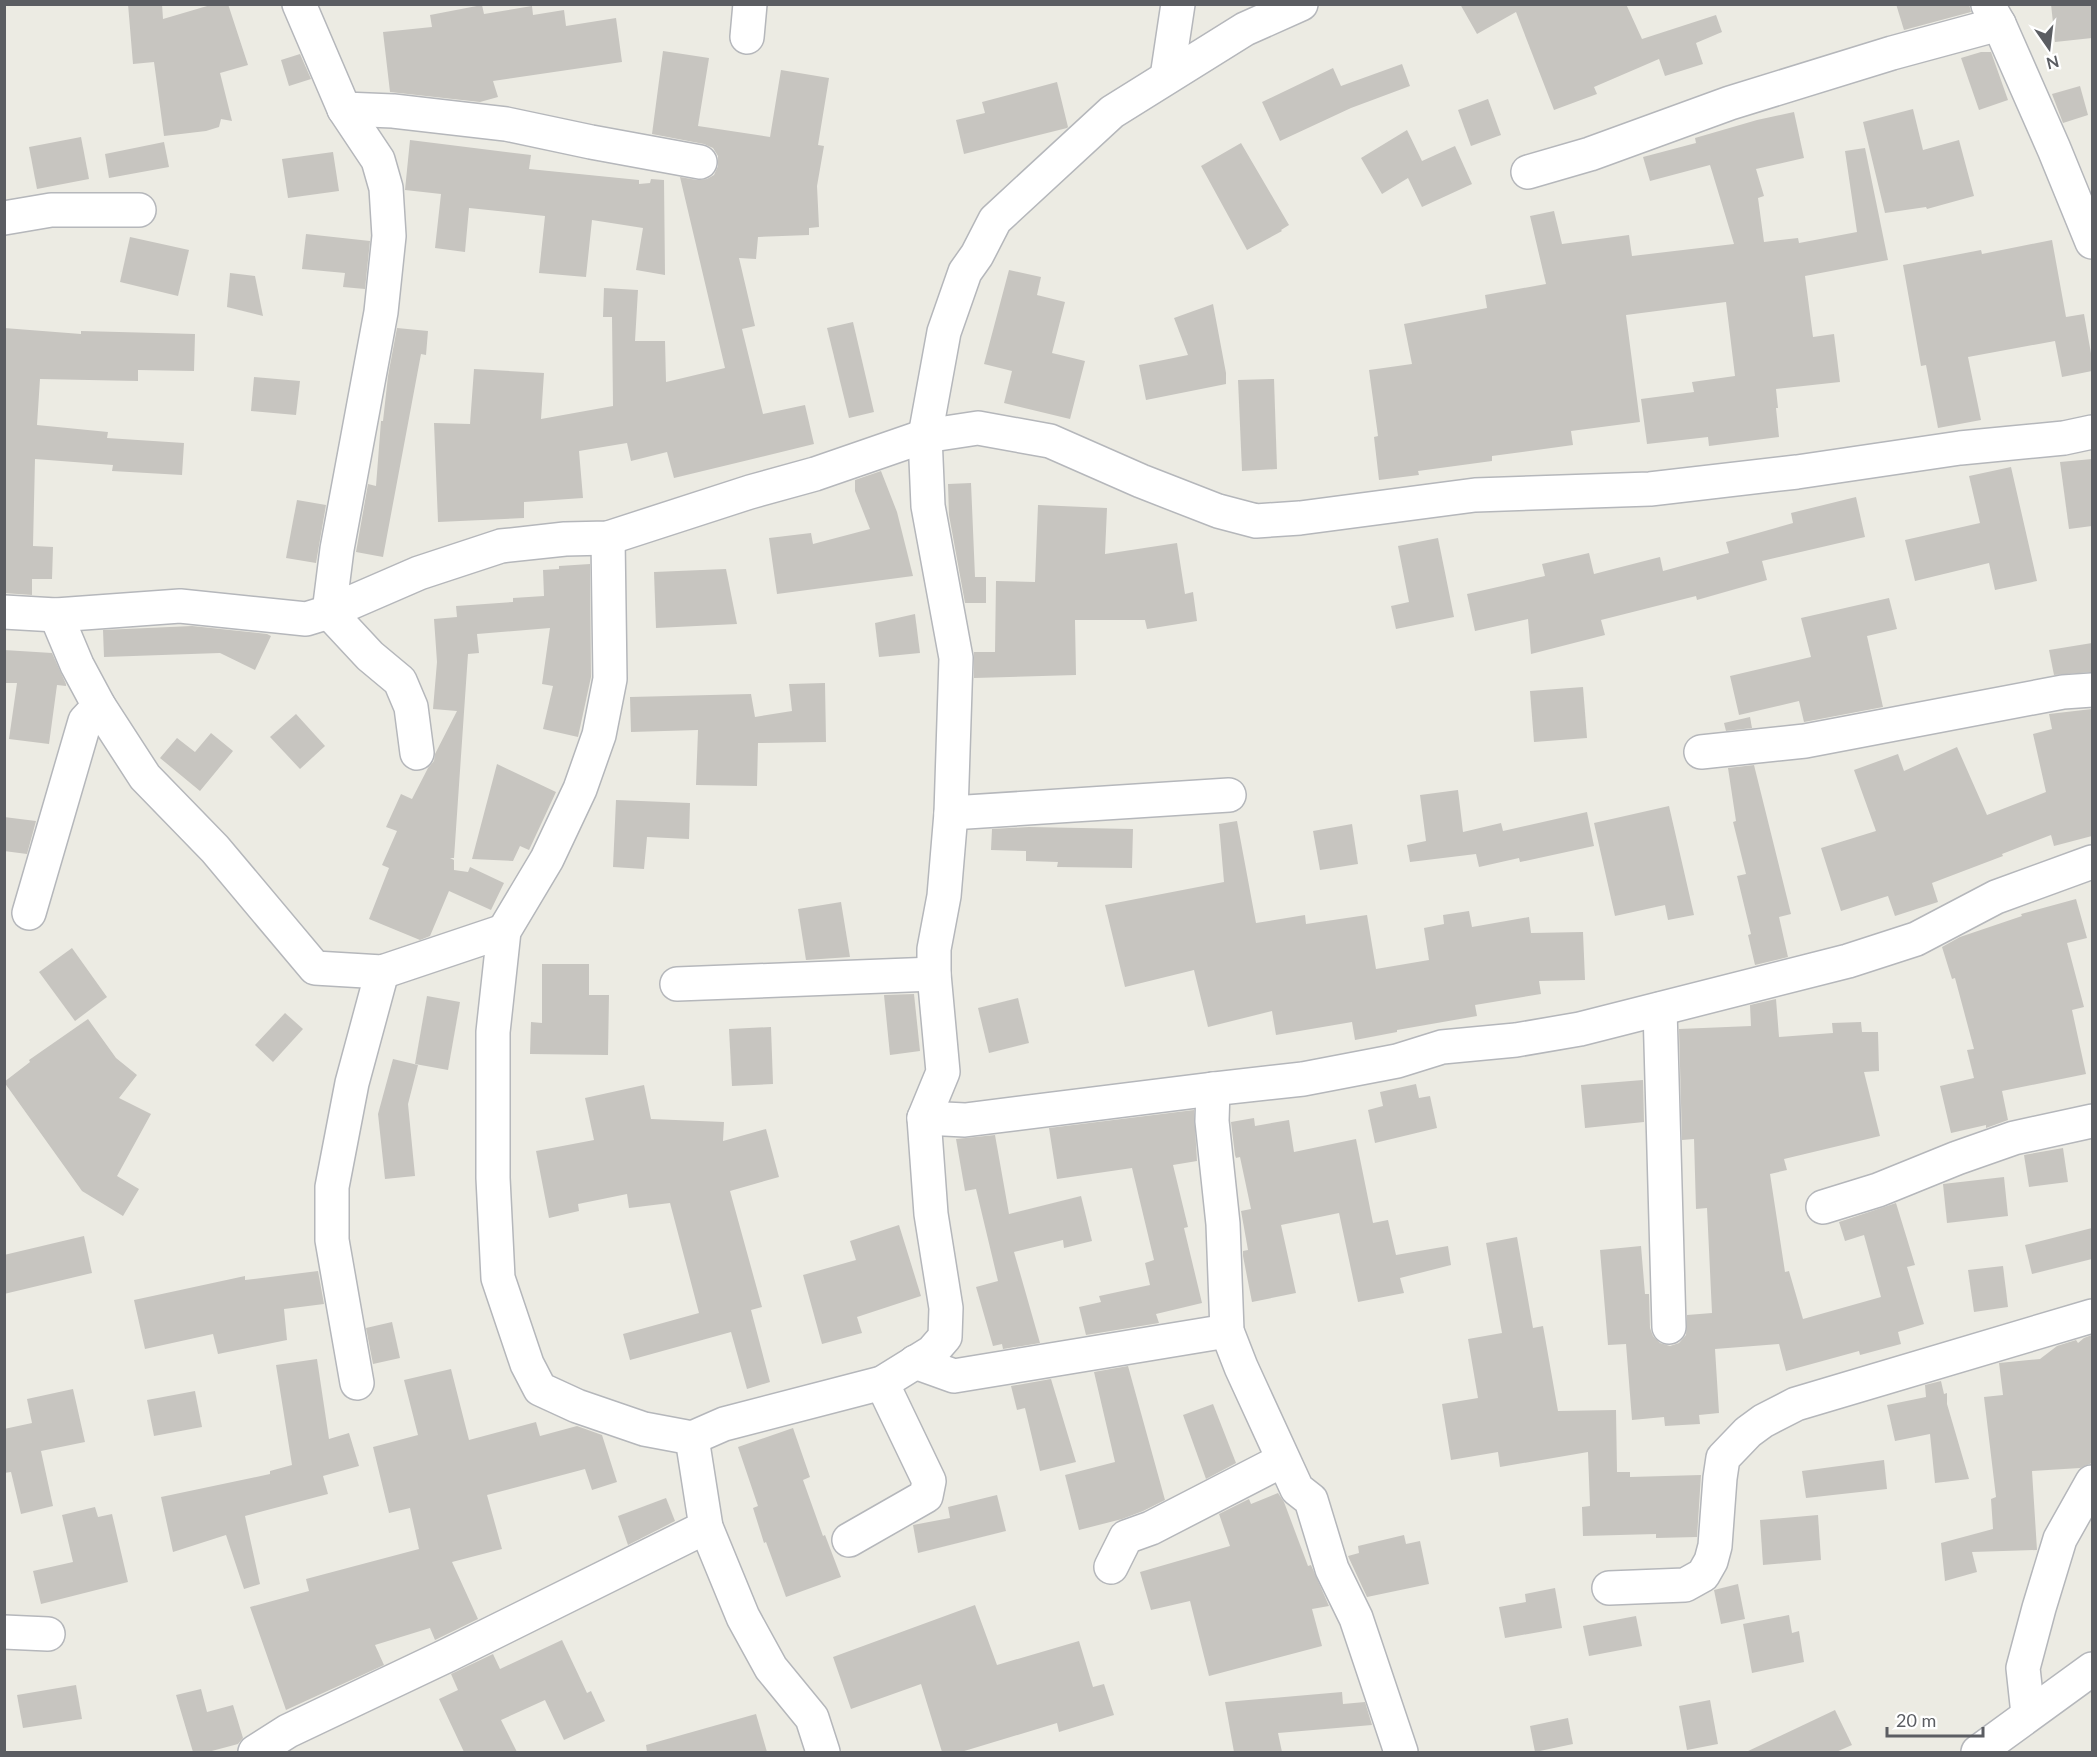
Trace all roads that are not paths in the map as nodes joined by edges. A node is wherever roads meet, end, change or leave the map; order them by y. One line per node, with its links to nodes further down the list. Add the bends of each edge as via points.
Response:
1 (299, 4): 8 (street)
2 (750, 4): 6 (street)
3 (1178, 4): 7 (street)
4 (1301, 4): 7 (street, via 1245,29)
5 (1993, 14): 10 (street, via 1892,53); 13 (street)
6 (747, 37)
7 (1167, 76): 15 (street, via 1112,112 995,220 965,272 944,332)
8 (344, 109): 9 (street, via 506,124); 18 (street, via 378,160 386,188 389,236 381,312)
9 (700, 162)
10 (1528, 172)
11 (139, 210): 12 (street, via 51,210)
12 (4, 218)
13 (2092, 242)
14 (2092, 432): 15 (street, via 1650,489 1475,495 1256,521 1218,512 1050,441 978,428)
15 (925, 436): 16 (street); 25 (street, via 928,506 956,658)
16 (608, 538): 18 (street, via 501,546 418,573); 28 (street, via 610,679 599,735 580,789 547,859)
17 (4, 612): 19 (street)
18 (329, 612): 19 (street, via 306,619 180,606); 23 (street, via 400,681 411,707)
19 (56, 615): 21 (street, via 76,665)
20 (2092, 690): 22 (street, via 2063,692 1805,741)
21 (99, 706): 27 (street, via 85,721); 29 (street, via 145,777 215,849 315,968)
22 (1701, 752)
23 (417, 753)
24 (1229, 795): 25 (street)
25 (951, 813): 30 (street)
26 (2092, 862): 32 (street, via 1996,897 1916,939 1848,961)
27 (28, 913)
28 (504, 931): 29 (street); 43 (street, via 493,1032 493,1178 498,1278 514,1329 540,1389 644,1430)
29 (382, 972): 41 (street, via 352,1083 332,1187 332,1240)
30 (934, 974): 31 (street); 34 (street, via 943,1072)
31 (677, 984)
32 (1660, 1009): 33 (street, via 1559,1033 1442,1047 1397,1061 1303,1079); 38 (street)
33 (1213, 1089): 34 (street, via 965,1120); 39 (street)
34 (924, 1118): 40 (street, via 931,1214 946,1308 945,1337 932,1352)
35 (2092, 1121): 36 (street, via 2014,1138)
36 (1823, 1207)
37 (2092, 1316): 49 (street, via 1796,1404 1763,1421 1723,1458 1715,1546 1703,1575 1685,1585)
38 (1669, 1327)
39 (1227, 1331): 40 (street, via 954,1376); 44 (street)
40 (915, 1362): 42 (street)
41 (357, 1383)
42 (882, 1383): 43 (street, via 724,1424); 47 (street, via 929,1481 926,1496)
43 (692, 1438): 46 (street)
44 (1284, 1460): 48 (street, via 1151,1528 1125,1537); 56 (street, via 1297,1489 1311,1500 1332,1569 1356,1618)
45 (2092, 1482): 53 (street, via 2060,1539 2039,1608 2023,1668)
46 (706, 1527): 54 (street, via 288,1731); 55 (street, via 743,1617 771,1668 812,1718)
47 (849, 1540)
48 (1111, 1567)
49 (1609, 1588)
50 (4, 1632): 51 (street)
51 (48, 1634)
52 (2092, 1669): 53 (street)
53 (2028, 1714): 57 (street)
54 (255, 1752)
55 (823, 1752)
56 (1401, 1752)
57 (1978, 1752)

